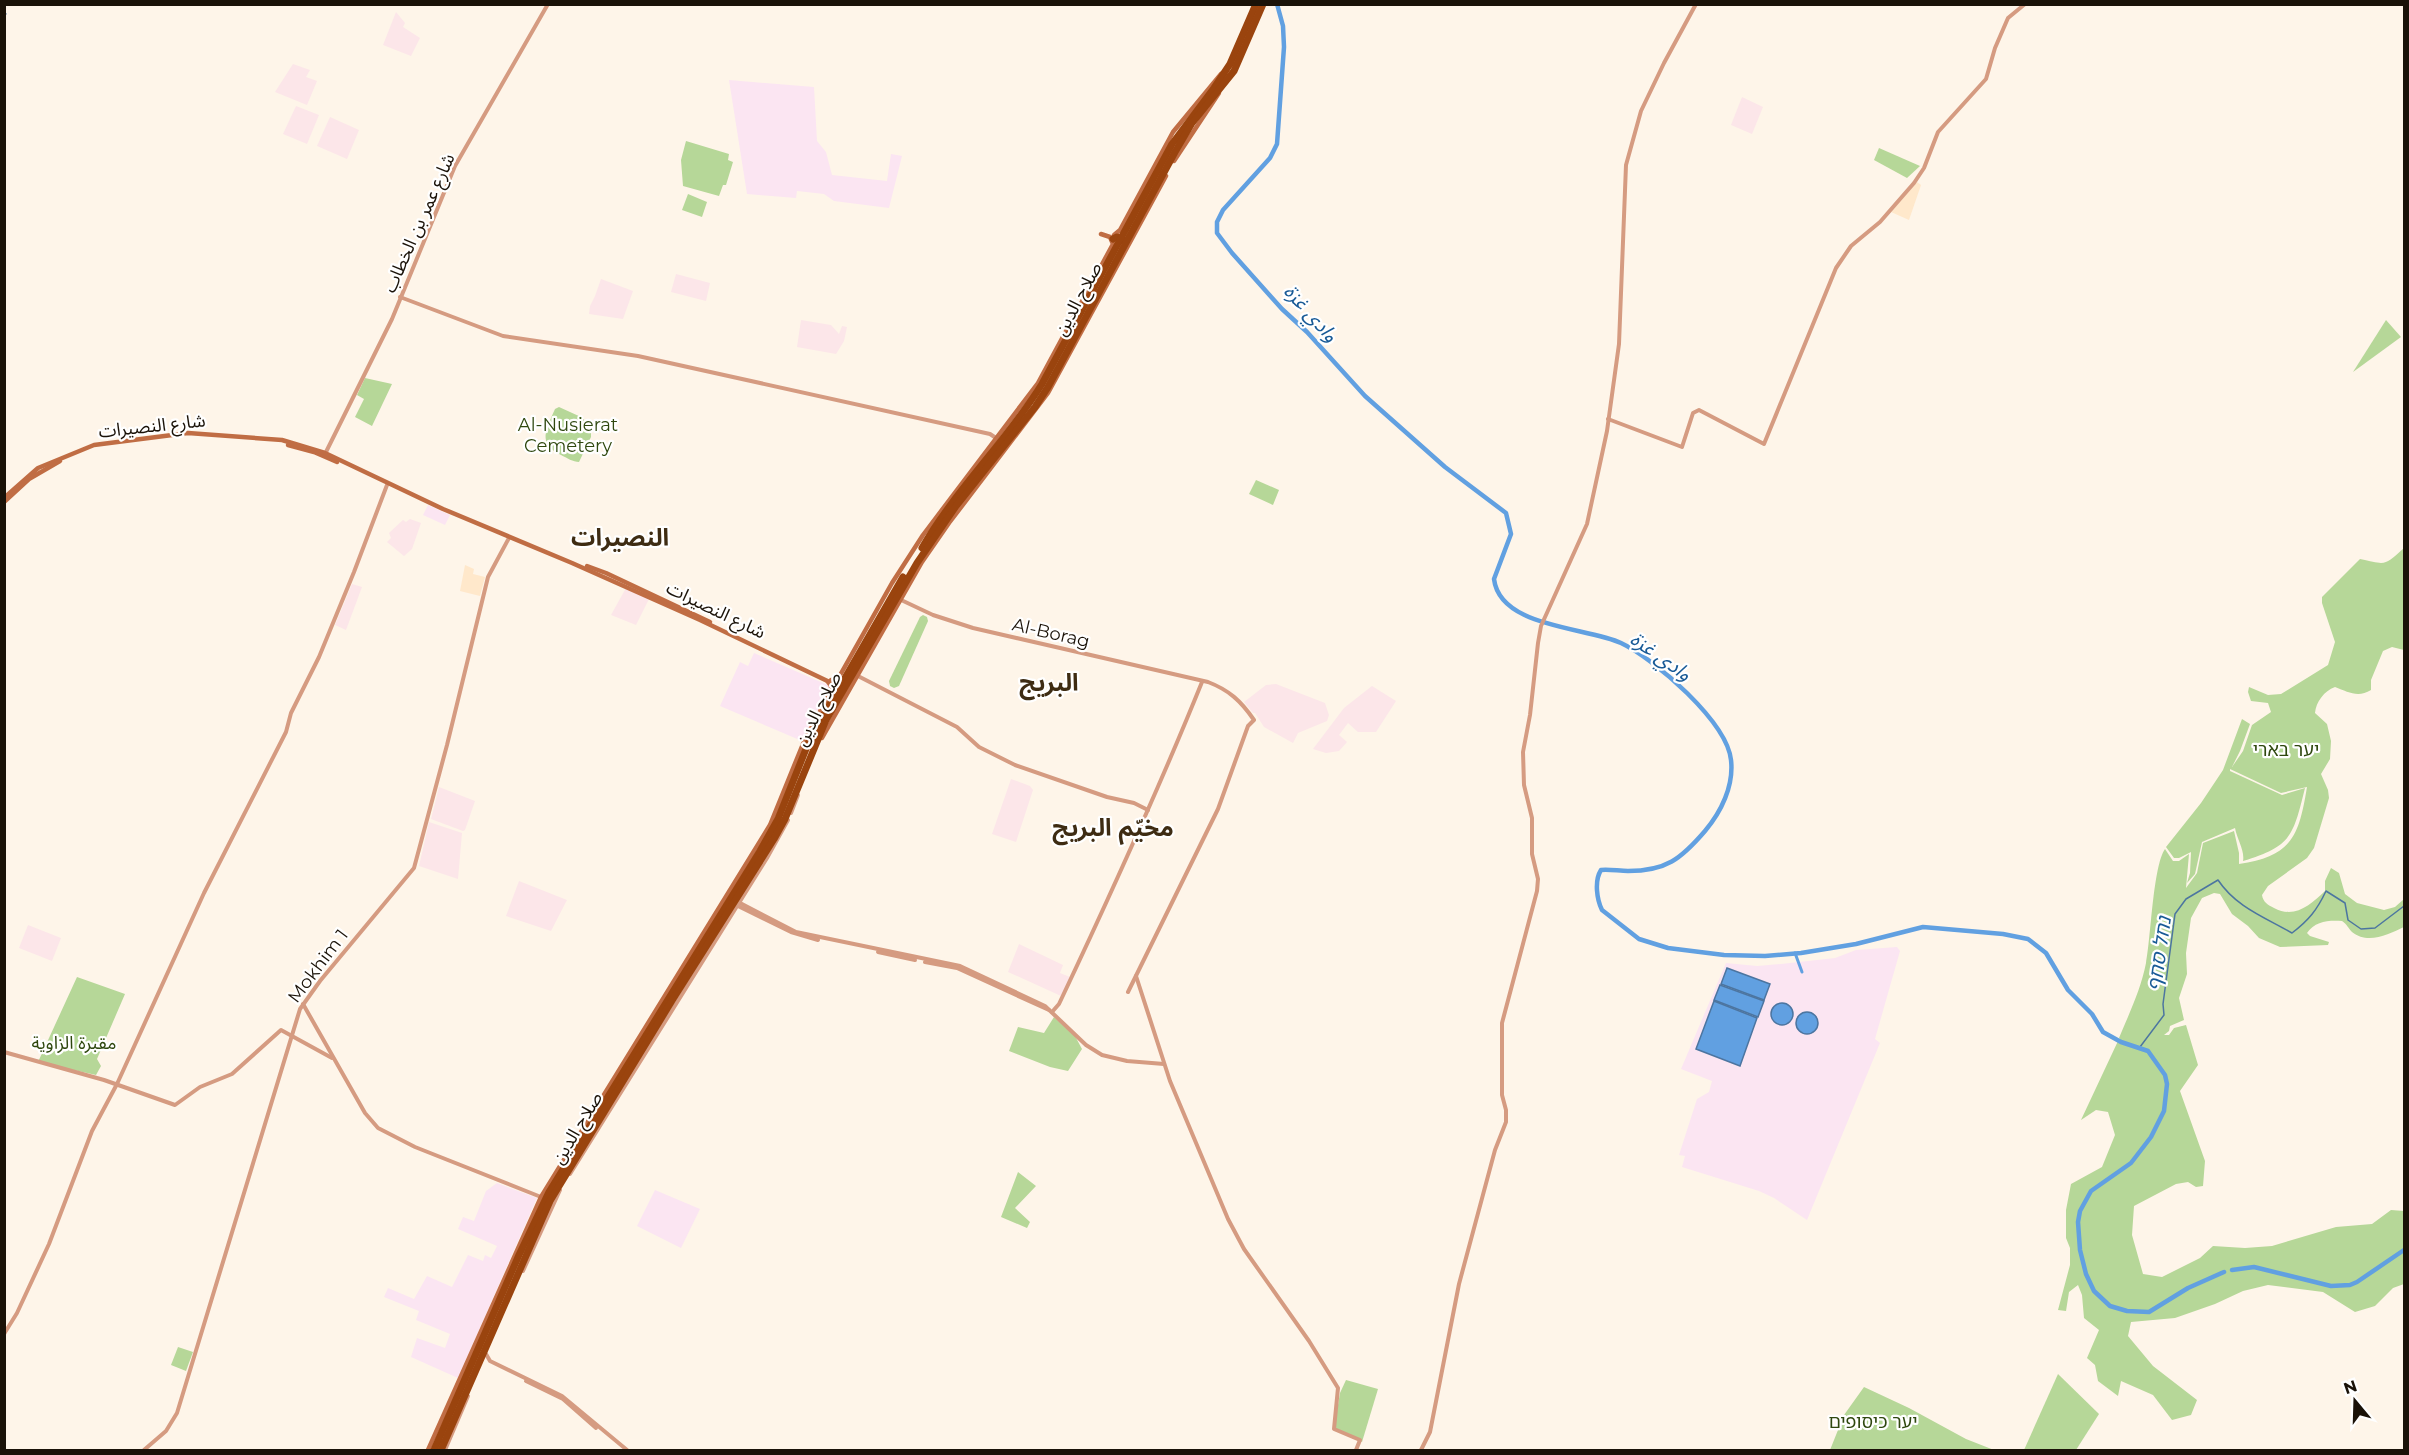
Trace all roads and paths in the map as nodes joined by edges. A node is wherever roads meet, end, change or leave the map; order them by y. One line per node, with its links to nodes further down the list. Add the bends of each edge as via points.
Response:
1 (548, 4): 11 (street, شارع عمر بن الخطاب, via 455,166)
2 (1263, 4): 5 (highway, صلاح الدين)
3 (1696, 4): 12 (street, via 1641,111 1626,165 1620,334)
4 (2025, 4): 12 (street, via 2008,18 1986,79 1938,132 1914,183 1880,222 1851,246 1836,268 1764,444 1699,410 1693,413 1682,447)
5 (1256, 9): 6 (highway, صلاح الدين); 7 (highway, صلاح الدين, via 1234,71)
6 (1226, 71): 9 (main road, via 1173,132); 10 (highway, صلاح الدين, via 1172,144)
7 (1220, 90): 10 (highway, صلاح الدين, via 1192,123); 19 (main road, via 1183,145 1048,393)
8 (1101, 234): 9 (main road)
9 (1113, 237): 10 (highway); 13 (main road, via 1113,244 1038,383)
10 (1123, 242): 19 (highway, صلاح الدين, via 1043,395 942,525)
11 (400, 297): 13 (street, via 503,336 638,356); 14 (street, شارع عمر بن الخطاب)
12 (1608, 419): 50 (street, via 1587,524 1538,643 1523,752 1524,785 1532,818 1532,854 1538,879 1502,1023 1506,1122 1459,1284 1430,1432)
13 (996, 438): 21 (main road, via 923,535 839,677)
14 (325, 454): 15 (main road, شارع النصيرات); 16 (main road, شارع النصيرات, via 268,441 196,435 103,444 86,448 41,471); 17 (main road, شارع النصيرات)
15 (387, 485): 17 (main road, شارع النصيرات); 37 (street, via 286,732 204,893)
16 (4, 500)
17 (424, 500): 18 (main road, شارع النصيرات)
18 (509, 538): 21 (main road, شارع النصيرات); 30 (street, Mokhim 1, via 488,577 415,865)
19 (897, 597): 20 (highway, صلاح الدين); 22 (street, Al-Borag, via 933,615 973,628); 23 (highway, صلاح الدين)
20 (856, 674): 23 (highway, صلاح الدين); 24 (main road); 25 (street, via 957,727 979,747 1015,765)
21 (829, 680): 23 (main road, شارع النصيرات); 38 (main road, via 830,693 770,825)
22 (1205, 682): 25 (street); 28 (street, Al-Borag, via 1228,690 1254,720 1248,726 1218,809)
23 (842, 687): 24 (highway, صلاح الدين); 26 (highway, صلاح الدين, via 810,739)
24 (812, 756): 26 (highway, صلاح الدين, via 785,819); 27 (street, via 780,837)
25 (1148, 810): 31 (street, via 1059,1004)
26 (769, 841): 36 (highway, صلاح الدين)
27 (739, 904): 31 (street, via 796,932 960,966); 41 (street, via 561,1187)
28 (1136, 976): 29 (street); 35 (street)
29 (1128, 992)
30 (303, 1004): 32 (street, Mokhim 1); 34 (street)
31 (1051, 1011): 35 (street, via 1102,1055)
32 (291, 1036): 34 (street); 37 (street, via 281,1030 232,1074 200,1087 175,1105); 44 (street, Mokhim 1, via 177,1413 166,1431)
33 (4, 1052): 37 (street)
34 (332, 1058): 39 (street, via 378,1128 433,1155)
35 (1164, 1064): 49 (street, via 1228,1219 1338,1388 1334,1429 1360,1440)
36 (628, 1068): 38 (highway, صلاح الدين); 42 (highway, صلاح الدين, via 550,1201)
37 (117, 1084): 40 (street, via 92,1131 50,1244)
38 (601, 1102): 39 (main road); 42 (highway, صلاح الدين, via 549,1192)
39 (541, 1197): 45 (main road)
40 (4, 1334)
41 (486, 1354): 42 (street); 48 (street, via 490,1361 562,1396)
42 (478, 1363): 43 (highway, صلاح الدين); 47 (street); 48 (street, via 490,1364 563,1399)
43 (452, 1417): 46 (highway, صلاح الدين); 47 (highway, صلاح الدين)
44 (144, 1450)
45 (428, 1450)
46 (434, 1450)
47 (443, 1450)
48 (625, 1450)
49 (1356, 1450)
50 (1421, 1450)

